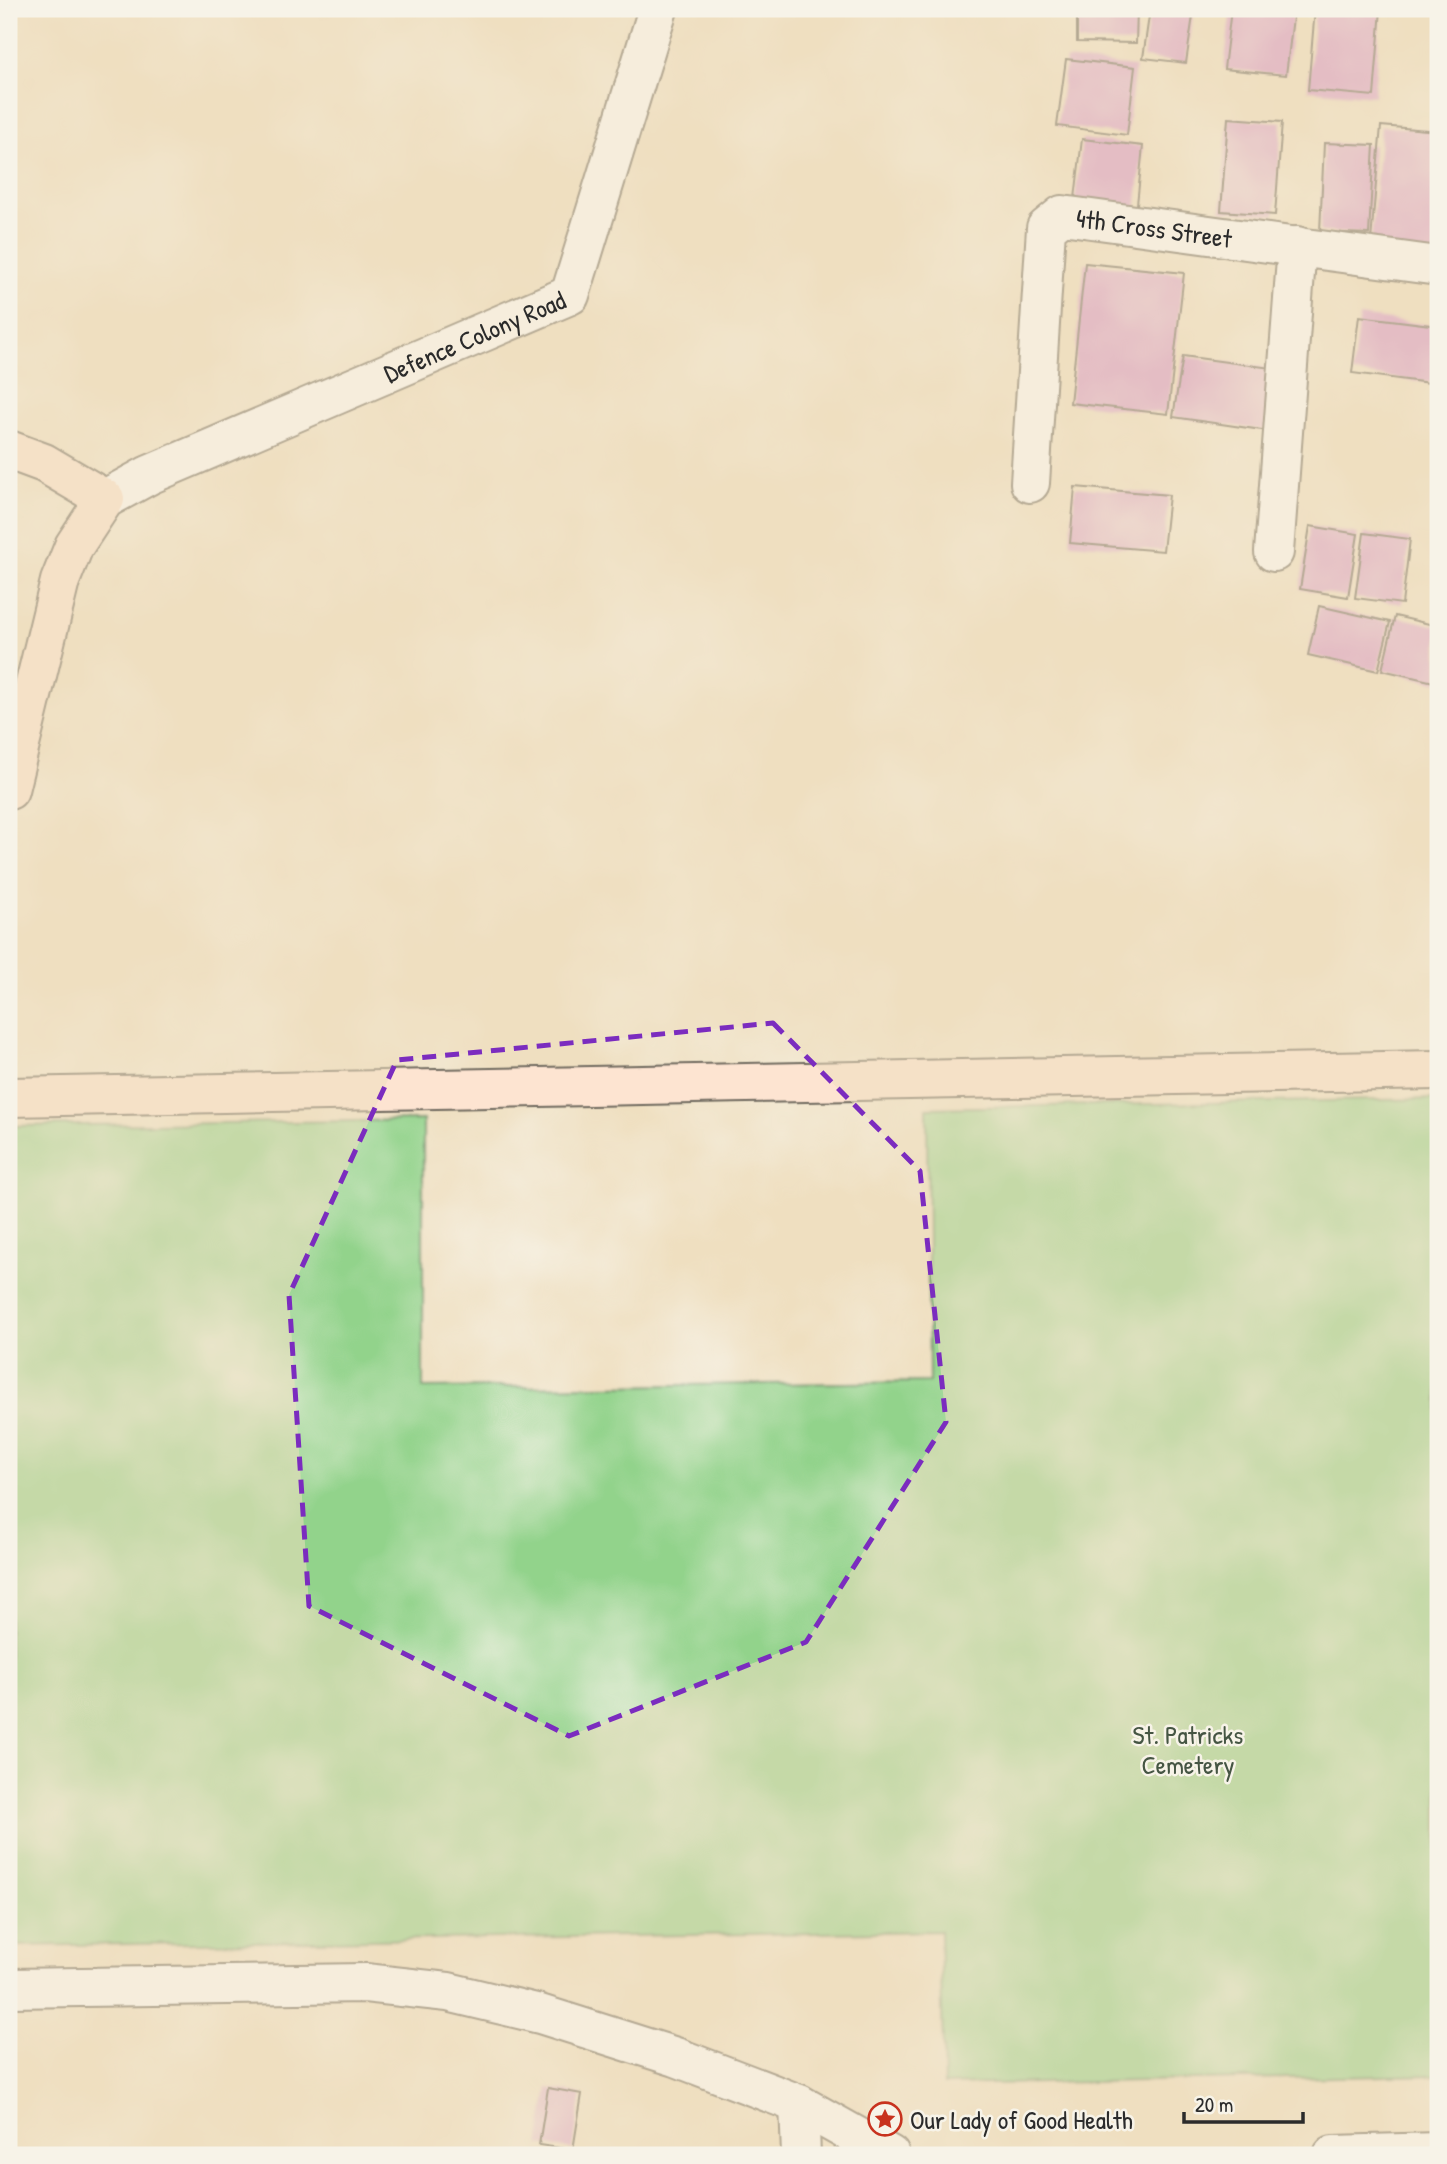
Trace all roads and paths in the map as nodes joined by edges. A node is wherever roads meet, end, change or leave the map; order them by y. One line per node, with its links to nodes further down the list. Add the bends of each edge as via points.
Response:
1 (657, 9): 6 (street, Defence Colony Road, via 570,295 149,475)
2 (1297, 246): 3 (street, 4th Cross Street); 5 (street, 4th Cross Street, via 1062,215 1046,228); 7 (street)
3 (1438, 266)
4 (9, 450): 6 (main road, via 44,463)
5 (1030, 483)
6 (105, 499): 8 (main road, via 74,546 60,580)
7 (1274, 552)
8 (9, 790)
9 (1438, 1070): 10 (main road)
10 (9, 1097)
11 (9, 1988): 12 (street, via 365,1983 448,1992 540,2014 663,2053)
12 (799, 2104): 14 (street); 15 (street)
13 (1438, 2152): 16 (street)
14 (801, 2155)
15 (890, 2155)
16 (1334, 2155)

